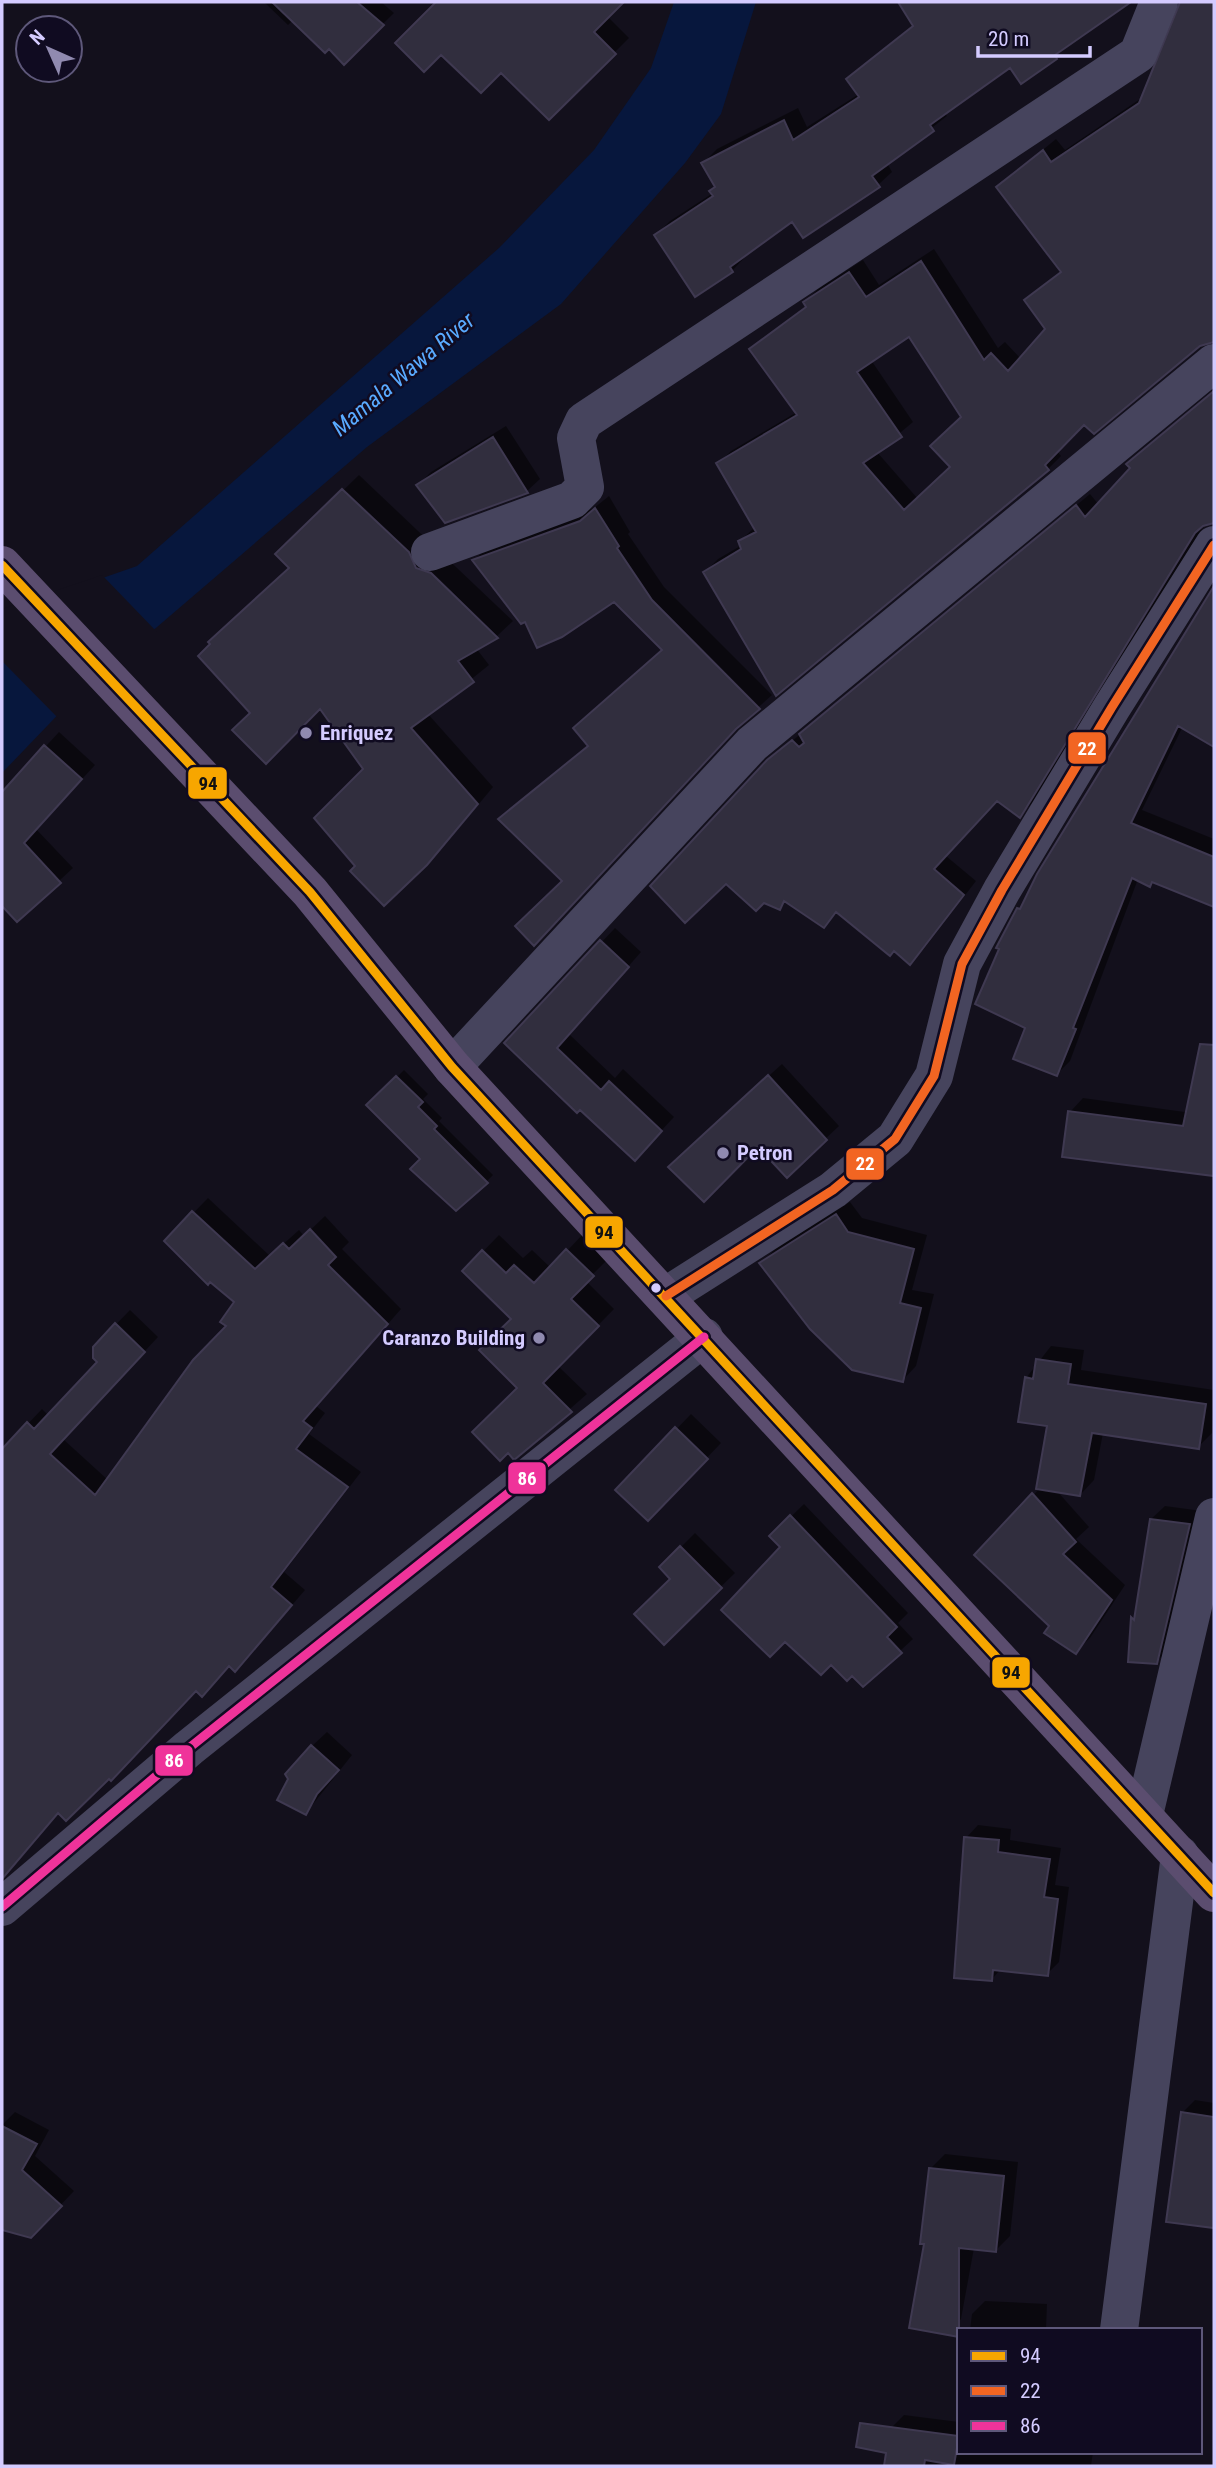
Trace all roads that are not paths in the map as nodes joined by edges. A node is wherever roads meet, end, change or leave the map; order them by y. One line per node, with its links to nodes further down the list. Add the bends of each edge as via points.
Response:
1 (1159, 2): 4 (street, via 1138,54 584,421 576,438 585,487 572,500)
2 (1214, 363): 6 (street, via 752,744)
3 (1214, 544): 7 (street, via 962,964 934,1076 895,1139 833,1190)
4 (430, 552)
5 (10, 574): 6 (main road, via 310,892)
6 (452, 1067): 7 (main road)
7 (666, 1296): 8 (main road)
8 (704, 1336): 10 (main road); 13 (street, via 189,1748)
9 (1214, 1517): 10 (street)
10 (1144, 1815): 11 (main road)
11 (1180, 1856): 12 (main road); 14 (street)
12 (1214, 1893)
13 (2, 1906)
14 (1119, 2328)

